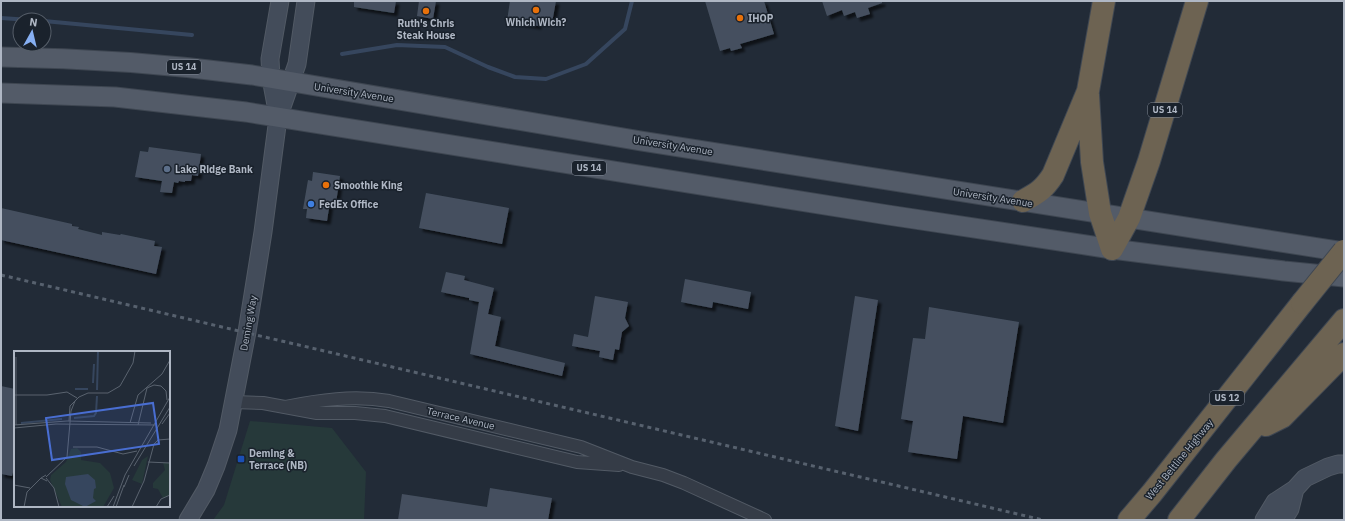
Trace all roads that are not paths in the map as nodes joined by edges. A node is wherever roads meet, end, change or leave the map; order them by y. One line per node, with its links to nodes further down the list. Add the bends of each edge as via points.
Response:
1 (280, 1): 6 (street, Deming Way, via 270,59)
2 (306, 1): 7 (street, Deming Way, via 297,64)
3 (1104, 1): 8 (highway)
4 (1197, 1): 13 (highway, US 14, via 1149,161)
5 (1, 57): 6 (main road, University Avenue / US 14, via 189,67)
6 (271, 78): 7 (main road, University Avenue / US 14); 10 (street, Deming Way)
7 (291, 82): 10 (street, Deming Way); 11 (main road, University Avenue / US 14)
8 (1088, 90): 11 (highway, via 1053,175 1045,187); 12 (highway, via 1092,162)
9 (1, 94): 10 (main road, US 14, via 115,97)
10 (278, 118): 14 (main road, US 14); 19 (street, Deming Way, via 247,332)
11 (1023, 201): 12 (main road, University Avenue / US 14)
12 (1100, 213): 13 (main road, University Avenue / US 14); 14 (highway)
13 (1129, 218): 14 (highway, US 14); 15 (main road, University Avenue / US 14)
14 (1112, 249): 16 (main road, US 14)
15 (1344, 251): 25 (highway, West Beltline Highway / US 12, bridge)
16 (1344, 277)
17 (1344, 320): 20 (highway)
18 (1344, 354): 20 (highway, via 1282,417)
19 (234, 402): 23 (street, Deming Way, via 216,466 206,490); 24 (street, Terrace Avenue, via 285,407 316,400 376,399 581,447 684,483)
20 (1251, 432): 26 (highway)
21 (1344, 464): 22 (street, via 1316,472 1305,478)
22 (1295, 489): 27 (street, via 1275,502); 28 (street, via 1290,509)
23 (188, 520)
24 (765, 520)
25 (1129, 520)
26 (1179, 520)
27 (1264, 520)
28 (1283, 520)

